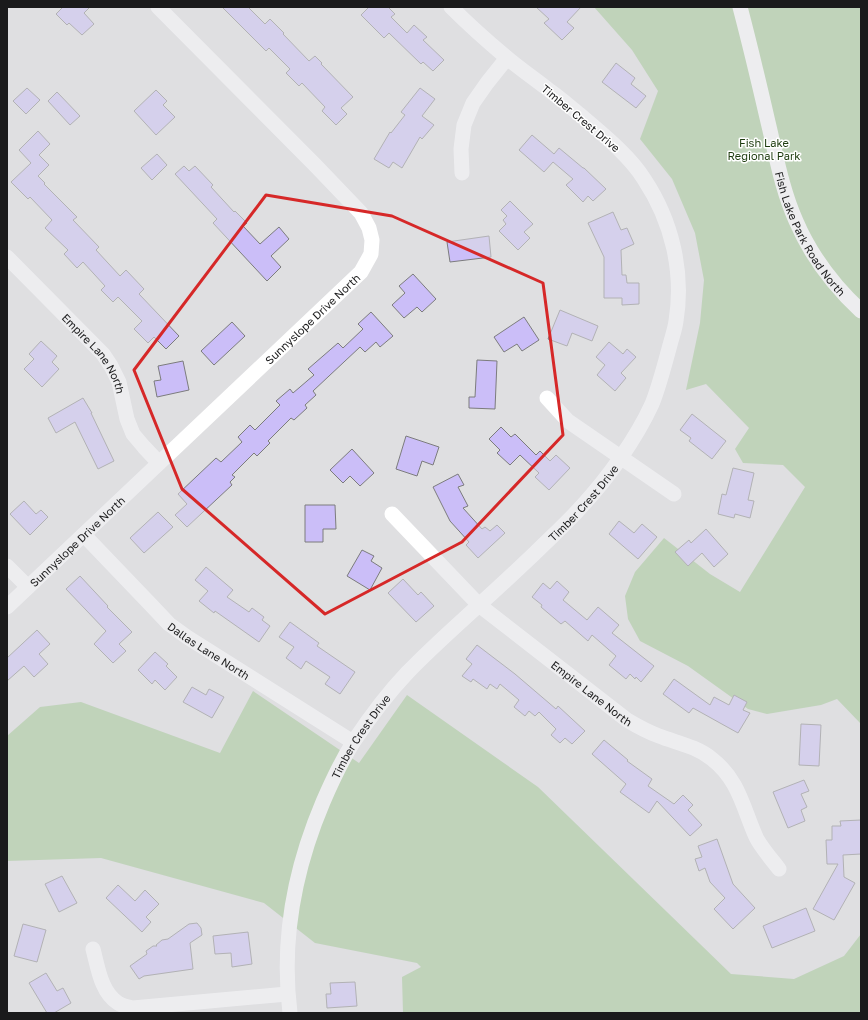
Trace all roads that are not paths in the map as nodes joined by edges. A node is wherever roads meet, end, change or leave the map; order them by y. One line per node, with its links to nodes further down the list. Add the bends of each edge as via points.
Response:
1 (158, 7): 10 (street, Sunnyslope Drive North, via 361,213 372,240 370,254 361,272)
2 (451, 7): 4 (street, Timber Crest Drive)
3 (740, 7): 7 (street, Fish Lake Park Road North, via 781,173 796,220 819,264 839,290)
4 (507, 58): 5 (street, via 473,103 464,125); 9 (street, Timber Crest Drive, via 551,91 623,154 643,177 655,198 674,245 678,272 676,324 653,402)
5 (462, 173)
6 (7, 257): 10 (street, Empire Lane North, via 103,354 119,382 133,434)
7 (861, 311)
8 (547, 398): 9 (street, via 568,421)
9 (620, 458): 11 (street); 16 (street, Timber Crest Drive, via 582,506)
10 (159, 464): 13 (street, Sunnyslope Drive North)
11 (674, 494)
12 (392, 514): 16 (street, Empire Lane North)
13 (84, 535): 15 (street, Sunnyslope Drive North); 18 (street, Dallas Lane North, via 169,624)
14 (7, 566): 15 (street)
15 (28, 587): 17 (street, Sunnyslope Drive North)
16 (479, 605): 18 (street, Timber Crest Drive, via 406,674); 19 (street, Empire Lane North, via 639,728 692,747 712,758 730,777 756,839)
17 (7, 607)
18 (353, 742): 21 (street, Timber Crest Drive, via 333,779 314,824 300,868 290,921)
19 (779, 869)
20 (93, 949): 21 (street, via 104,986 111,998 119,1004 133,1008)
21 (287, 994): 22 (street, Timber Crest Drive)
22 (290, 1013)

